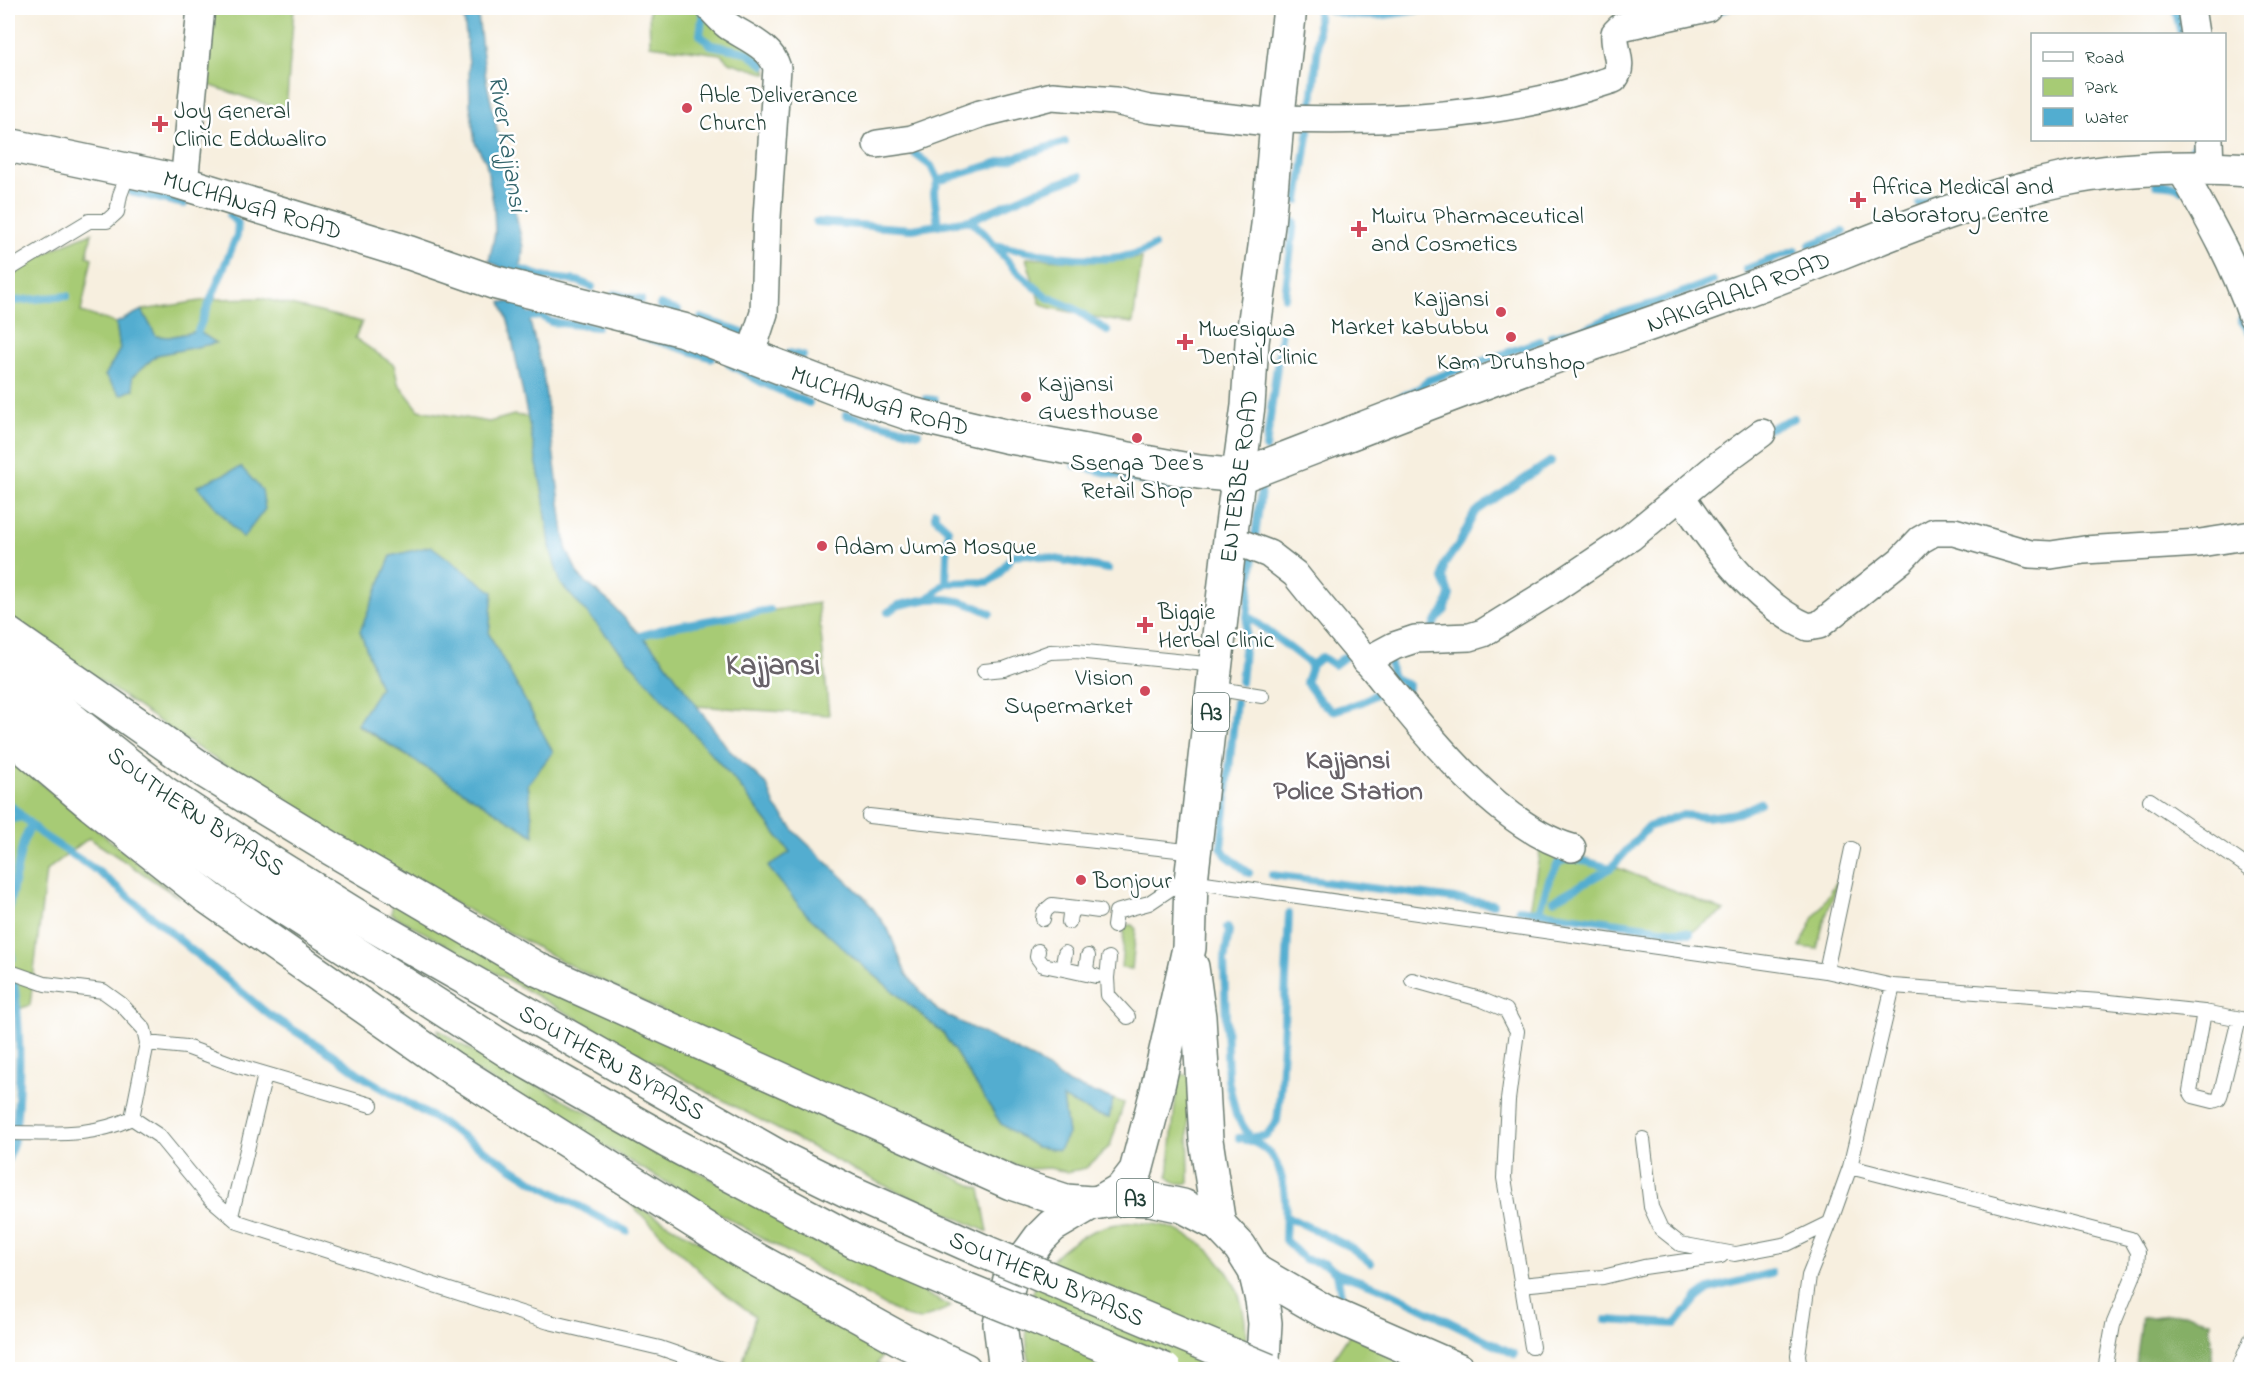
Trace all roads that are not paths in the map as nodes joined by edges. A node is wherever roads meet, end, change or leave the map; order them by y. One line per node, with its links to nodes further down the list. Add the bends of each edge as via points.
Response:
1 (201, 8): 13 (street)
2 (710, 8): 16 (street, via 768,51 777,68 764,313)
3 (1290, 8): 7 (main road, ENTEBBE ROAD / A3)
4 (1707, 8): 7 (street, via 1621,27 1614,40 1620,68 1614,79 1564,94 1426,117)
5 (2191, 8): 6 (street)
6 (2195, 33)
7 (1277, 121): 8 (street, via 1149,110 1115,101 1052,96 980,114 912,139); 18 (main road, ENTEBBE ROAD / A3)
8 (877, 144)
9 (8, 145): 12 (main road, MUCHANGA ROAD)
10 (2200, 158): 11 (main road, NAKIGALALA ROAD); 15 (street, via 2223,245); 18 (main road, NAKIGALALA ROAD, via 2060,180 1993,198)
11 (2252, 170)
12 (129, 171): 13 (main road, MUCHANGA ROAD); 14 (lane, via 117,212 107,220 89,221)
13 (184, 184): 16 (main road, MUCHANGA ROAD, via 493,282 683,330)
14 (8, 270)
15 (2252, 316)
16 (750, 356): 18 (main road, MUCHANGA ROAD, via 911,414 1005,436)
17 (1762, 433): 19 (street)
18 (1240, 476): 21 (main road, ENTEBBE ROAD / A3)
19 (1681, 496): 20 (street, via 1724,558 1778,608 1808,627 1819,625 1934,532 1954,532 2030,554 2051,555); 23 (street, via 1604,556 1484,633 1415,639)
20 (2252, 535)
21 (1230, 539): 23 (street, via 1269,554 1295,574); 26 (main road, ENTEBBE ROAD / A3)
22 (8, 634): 65 (main road, via 206,772 539,970 1011,1183 1066,1201)
23 (1366, 661): 32 (street, via 1428,736 1478,786 1516,819 1555,843)
24 (8, 666): 79 (main road, SOUTHERN BYPASS, bridge, via 163,792 360,918 777,1156 983,1251)
25 (984, 671): 26 (lane, via 1004,669 1050,652 1076,651)
26 (1215, 676): 27 (lane); 34 (main road, ENTEBBE ROAD / A3)
27 (1262, 696)
28 (8, 704): 77 (main road, SOUTHERN BYPASS, bridge, via 130,801 255,889 513,1054 856,1242)
29 (8, 734): 75 (main road, via 209,898 452,1068 741,1251 904,1341)
30 (2150, 800): 35 (lane)
31 (869, 816): 34 (lane)
32 (1572, 848)
33 (1852, 849): 50 (lane)
34 (1193, 869): 38 (lane, via 1149,903); 43 (main road, ENTEBBE ROAD / A3); 50 (lane)
35 (2252, 870)
36 (1077, 908): 37 (lane); 39 (lane, via 1052,905); 40 (lane, via 1070,914)
37 (1099, 911): 38 (lane); 41 (lane)
38 (1116, 912): 42 (lane)
39 (1043, 919)
40 (1069, 922)
41 (1092, 924)
42 (1114, 926)
43 (1189, 948): 65 (main road, A3, via 1136,1171 1122,1189); 68 (main road, A3, via 1200,1017 1206,1140)
44 (1038, 951): 48 (lane, via 1037,957 1043,964)
45 (1065, 953): 48 (lane, via 1063,964)
46 (1088, 956): 51 (lane, via 1086,969)
47 (1109, 958): 52 (lane)
48 (1068, 970): 51 (lane)
49 (8, 971): 58 (lane, via 45,984 103,991 140,1023)
50 (1826, 971): 54 (lane)
51 (1091, 975): 52 (lane)
52 (1107, 978): 56 (lane, via 1108,995)
53 (1412, 980): 71 (lane, via 1506,1010 1517,1031 1504,1178)
54 (1893, 986): 55 (lane); 64 (lane)
55 (2204, 1012): 57 (lane); 57 (lane, via 2190,1091 2193,1096 2213,1101 2219,1099)
56 (1128, 1017)
57 (2245, 1020)
58 (147, 1043): 59 (lane, via 186,1047); 61 (lane)
59 (265, 1075): 60 (lane); 66 (lane)
60 (371, 1105)
61 (132, 1118): 62 (lane, via 90,1133); 66 (lane, via 159,1136 210,1198)
62 (8, 1133)
63 (1643, 1139): 69 (lane, via 1651,1207 1661,1229 1680,1245)
64 (1850, 1167): 67 (lane); 82 (lane, via 2131,1239 2138,1252 2137,1267 2113,1325)
65 (1096, 1203): 68 (main road, A3, via 1150,1199 1183,1206); 76 (main road, A3, via 1053,1226 1011,1279 1000,1324)
66 (231, 1216): 74 (lane, via 238,1222 549,1322 660,1348)
67 (1830, 1223): 69 (lane, via 1787,1244); 81 (lane, via 1809,1276 1798,1355)
68 (1219, 1226): 70 (main road, A3, via 1240,1247)
69 (1735, 1254): 71 (lane, via 1644,1266 1603,1277)
70 (1255, 1271): 78 (main road, A3, via 1264,1323); 80 (main road, via 1323,1311)
71 (1521, 1286): 73 (lane)
72 (2252, 1337): 83 (lane)
73 (1532, 1347)
74 (724, 1370)
75 (965, 1370)
76 (1006, 1370)
77 (1165, 1370)
78 (1260, 1370)
79 (1268, 1370)
80 (1459, 1370)
81 (1800, 1370)
82 (2105, 1370)
83 (2238, 1370)

